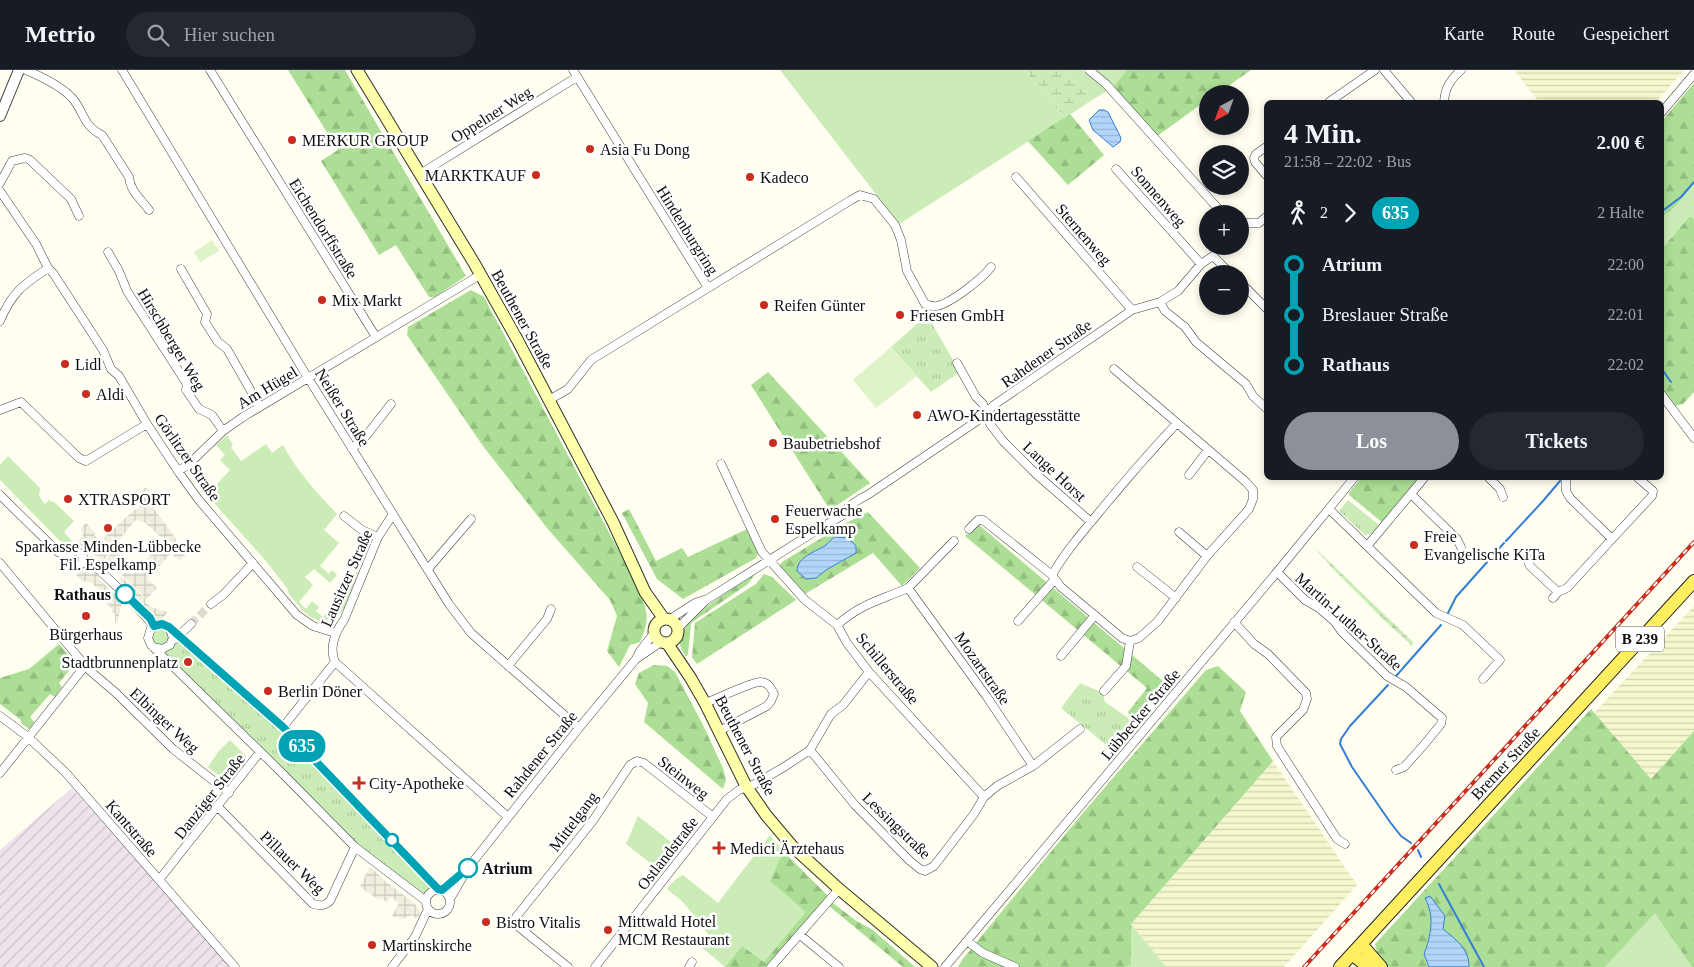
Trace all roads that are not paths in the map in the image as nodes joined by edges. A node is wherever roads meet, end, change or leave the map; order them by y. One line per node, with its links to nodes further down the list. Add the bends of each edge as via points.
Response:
1 (19, 70): 16 (street)
2 (26, 70): 25 (street, via 72,97 94,132 102,135 129,177 139,200)
3 (122, 70): 45 (street, Neißer Straße)
4 (210, 70): 42 (street, Eichendorffstraße)
5 (357, 70): 20 (main road, Beuthener Straße)
6 (1089, 70): 24 (street, via 1106,84)
7 (1375, 70): 12 (street)
8 (1384, 70): 13 (street)
9 (1461, 70): 14 (street, via 1448,82)
10 (575, 73): 20 (street, Oppelner Weg); 36 (street, Hindenburgring)
11 (1694, 74): 15 (street)
12 (1332, 100)
13 (1409, 100)
14 (1444, 100)
15 (1664, 109)
16 (0, 116)
17 (1264, 148): 19 (street, via 1254,158)
18 (1116, 169): 30 (street, Sonnenweg)
19 (1264, 173)
20 (420, 174): 35 (main road, Beuthener Straße)
21 (1016, 176): 40 (street, Sternenweg)
22 (0, 183): 26 (street, via 12,161 30,160 71,199)
23 (0, 191): 33 (street, Görlitzer Straße, via 36,244)
24 (1215, 205)
25 (149, 210)
26 (78, 216)
27 (1264, 219): 28 (street, via 1259,223)
28 (1249, 223)
29 (108, 252): 55 (street, Hirschberger Weg, via 127,291 187,384 186,390 199,409 212,416)
30 (1201, 264): 31 (street, Rahdener Straße, via 1213,256); 38 (street, Rahdener Straße, via 1178,290)
31 (1222, 265)
32 (991, 267): 36 (street, via 983,277 943,304 925,304 907,271 895,225 874,199 860,196)
33 (48, 268): 41 (street, via 14,294); 54 (street, Görlitzer Straße, via 86,322 111,369 119,376)
34 (181, 269): 50 (street, via 207,314 205,322 218,342 227,349)
35 (480, 275): 42 (street, Am Hügel); 47 (main road, Beuthener Straße)
36 (708, 288): 47 (street, Hindenburgring, via 591,360 568,389)
37 (1249, 291): 39 (street)
38 (1160, 302): 40 (street, Rahdener Straße); 49 (street, via 1196,342 1246,384)
39 (1264, 306)
40 (1132, 310): 52 (street, Rahdener Straße)
41 (0, 321)
42 (376, 337): 45 (street, Am Hügel)
43 (957, 363): 52 (street, Lange Horst)
44 (1114, 369): 53 (street)
45 (308, 378): 50 (street, Am Hügel); 57 (street, Neißer Straße)
46 (1664, 398): 56 (street)
47 (549, 400): 106 (main road, Beuthener Straße)
48 (390, 404): 57 (street)
49 (1264, 406)
50 (260, 407): 55 (street, Am Hügel)
51 (0, 410): 54 (street, via 21,402 86,461)
52 (985, 413): 74 (street, Lange Horst, via 1003,441); 85 (street, Rahdener Straße, via 869,494 848,514)
53 (1177, 422): 58 (street); 74 (street, Lange Horst)
54 (147, 424): 60 (street, Görlitzer Straße)
55 (222, 431): 60 (street, Am Hügel)
56 (1694, 438)
57 (352, 449): 71 (street, Neißer Straße)
58 (1208, 450): 61 (street); 83 (street, via 1246,482 1253,490 1254,499)
59 (721, 464): 85 (street, Schillerstraße)
60 (178, 471): 88 (street, Görlitzer Straße)
61 (1189, 475)
62 (1352, 480): 70 (street, Lübbecker Straße)
63 (1422, 480): 67 (street)
64 (1491, 480): 69 (street)
65 (1566, 480): 78 (street, via 1570,498)
66 (1640, 480): 78 (street, via 1653,491 1652,496)
67 (1411, 494): 80 (street); 81 (street, via 1457,539)
68 (0, 495): 82 (street, via 58,552)
69 (1503, 498)
70 (1329, 509): 80 (street); 91 (street, Lübbecker Straße)
71 (393, 514): 77 (street, Lausitzer Straße); 90 (street, Neißer Straße)
72 (344, 516): 77 (street)
73 (471, 519): 90 (street)
74 (1091, 522): 92 (street, Lange Horst, via 1058,564)
75 (969, 529): 92 (street, via 978,520 983,520)
76 (1179, 532): 83 (street)
77 (378, 537): 107 (street, Lausitzer Straße, via 344,620)
78 (1612, 539): 84 (street, via 1567,588 1556,595 1530,566)
79 (954, 541): 94 (street)
80 (1368, 545): 117 (street, via 1436,613 1463,626 1500,660)
81 (1461, 547)
82 (68, 556): 86 (street, via 77,551 84,556); 86 (street, via 72,567)
83 (1207, 556): 95 (street)
84 (1527, 558)
85 (768, 560): 96 (street, Rahdener Straße); 103 (street, Schillerstraße, via 805,600)
86 (83, 562): 104 (street, via 98,569)
87 (0, 563): 114 (street, Elbinger Weg)
88 (253, 563): 97 (street); 107 (street, Görlitzer Straße, via 297,615 313,626)
89 (1137, 567): 95 (street)
90 (428, 569): 115 (street, Neißer Straße, via 466,628)
91 (1277, 572): 101 (street, Lübbecker Straße); 130 (street, Martin-Luther-Straße, via 1305,600 1334,621 1386,676 1406,687 1442,718 1441,724 1423,746 1404,767)
92 (1054, 577): 99 (street, via 1061,587); 100 (street, Lange Horst)
93 (1694, 581): 148 (main road, Bremer Straße / B 239)
94 (908, 588): 103 (street, via 869,603); 129 (street, Mozartstraße)
95 (1176, 598): 109 (street, via 1158,621 1139,638)
96 (706, 600): 106 (street, Rahdener Straße); 106 (street, Rahdener Straße, via 695,603)
97 (211, 604)
98 (551, 609): 115 (street)
99 (1095, 615): 109 (street); 112 (street)
100 (1018, 621)
101 (1234, 622): 138 (street, via 1306,693 1303,710 1276,737 1277,746 1337,839); 147 (street, Lübbecker Straße)
102 (191, 624): 108 (street)
103 (837, 625): 116 (street, Schillerstraße)
104 (154, 626): 105 (street, via 162,624); 111 (street, via 148,634)
105 (169, 627): 108 (street); 110 (street)
106 (666, 631): 119 (main road, Beuthener Straße, via 686,662 690,677); 122 (street, Rahdener Straße, via 640,651)
107 (335, 633): 113 (street, Lausitzer Straße, via 332,654)
108 (180, 636): 110 (street); 121 (street)
109 (1130, 641): 118 (street, via 1126,666)
110 (172, 642): 111 (street, via 162,649)
111 (151, 645): 127 (street)
112 (1061, 656)
113 (335, 662): 121 (street); 137 (street)
114 (85, 666): 125 (street); 133 (street, Elbinger Weg, via 174,749)
115 (508, 666): 122 (street, Neißer Straße)
116 (869, 672): 126 (street, via 843,706 832,714); 134 (street, Schillerstraße)
117 (1483, 679)
118 (1104, 691)
119 (705, 703): 124 (main road, Beuthener Straße); 124 (street, via 759,682 771,688 774,694 767,706)
120 (0, 716): 125 (street, Kantstraße)
121 (283, 727): 143 (street)
122 (579, 728): 137 (street, Rahdener Straße)
123 (1080, 729): 129 (street, Lessingstraße)
124 (720, 731): 132 (main road, Beuthener Straße)
125 (28, 737): 131 (street); 141 (street, Kantstraße, via 66,774)
126 (810, 750): 132 (street, Ostlandstraße, via 768,777); 134 (street, Lessingstraße, via 862,812 910,862 925,871 934,866)
127 (260, 752): 133 (street, Danziger Straße); 139 (street)
128 (637, 761): 136 (street, Steinweg); 152 (street, Mittelgang, via 630,765 592,822 516,917 515,924)
129 (1033, 766): 134 (street, Lessingstraße)
130 (1396, 770)
131 (0, 773)
132 (746, 786): 136 (street, Ostlandstraße, via 727,799); 142 (main road, Beuthener Straße, via 793,847)
133 (229, 793): 135 (street, Danziger Straße)
134 (984, 797)
135 (218, 807): 139 (street, Pillauer Weg, via 313,904 319,906 330,900); 141 (street, Danziger Straße)
136 (713, 817): 153 (street, Ostlandstraße)
137 (508, 818): 140 (street, Rahdener Straße)
138 (1345, 844)
139 (356, 847): 145 (street)
140 (468, 868): 143 (street, Rahdener Straße); 144 (street, Rahdener Straße)
141 (159, 880): 150 (street, Kantstraße)
142 (839, 889): 146 (street); 156 (main road, Beuthener Straße)
143 (440, 890): 144 (street, via 446,892); 145 (street, via 429,893)
144 (450, 899): 145 (street, via 444,913 435,914)
145 (427, 905): 151 (street, via 416,937)
146 (800, 935): 154 (street); 155 (street)
147 (967, 940): 157 (street, Lübbecker Straße); 158 (street, via 983,953)
148 (1361, 944): 149 (main road, Bremer Straße / B 239); 161 (main road)
149 (1352, 954): 159 (main road, Bremer Straße / B 239); 160 (main road)
150 (235, 967)
151 (392, 967)
152 (568, 967)
153 (595, 967)
154 (771, 967)
155 (839, 967)
156 (932, 967)
157 (945, 967)
158 (1015, 967)
159 (1340, 967)
160 (1368, 967)
161 (1381, 967)

